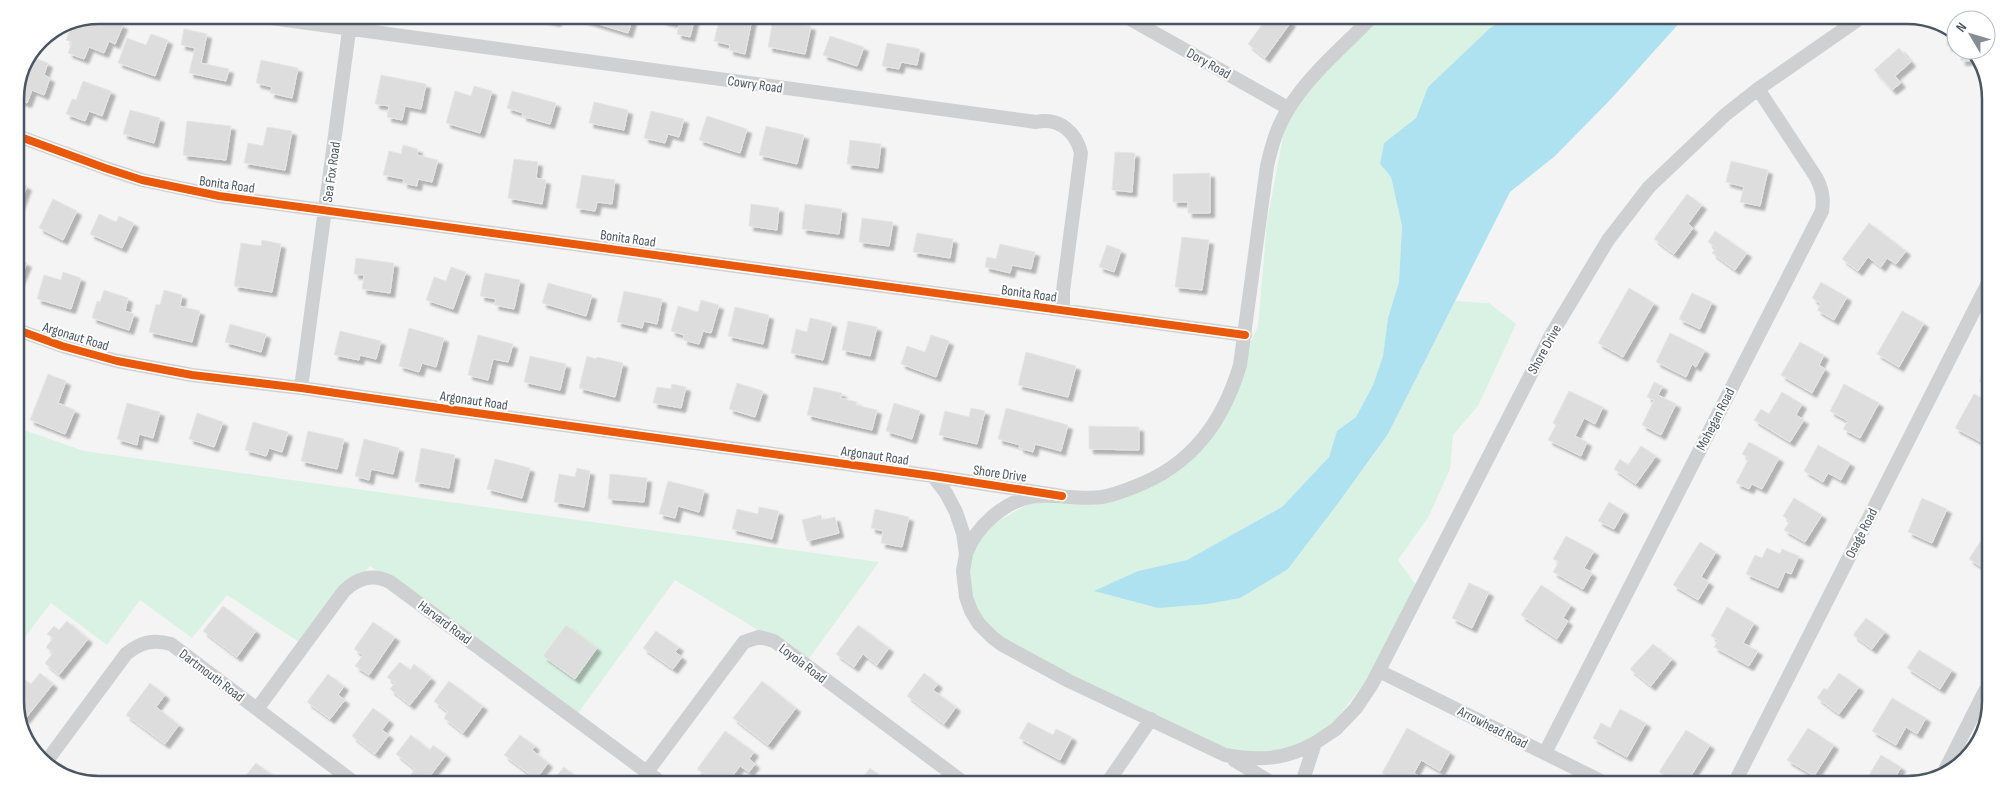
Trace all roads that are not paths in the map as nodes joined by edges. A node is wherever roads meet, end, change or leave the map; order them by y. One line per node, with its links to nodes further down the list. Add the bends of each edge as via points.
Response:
1 (351, 24): 9 (street, Sea Fox Road)
2 (358, 24): 11 (street, Cowry Road, via 1064,126 1078,142 1081,153)
3 (1141, 24): 7 (street, Dory Road)
4 (1365, 24): 7 (street, Shore Drive)
5 (1852, 24): 6 (street, Shore Drive)
6 (1758, 89): 18 (street, Shore Drive, via 1725,115 1649,187 1608,240 1546,344); 23 (street, Mohegan Road, via 1822,188 1822,210)
7 (1288, 108): 13 (street, Shore Drive, via 1273,142 1267,166)
8 (24, 138): 9 (street, Bonita Road, via 105,168 180,189)
9 (326, 210): 11 (street, Bonita Road); 14 (street, Sea Fox Road)
10 (1982, 295): 35 (street, Osage Road)
11 (1063, 310): 13 (street, Bonita Road)
12 (24, 332): 14 (street, Argonaut Road, via 62,346 154,369)
13 (1245, 335): 16 (street, Shore Drive, via 1233,390 1222,414 1186,456 1146,482 1119,492 1102,497)
14 (301, 388): 15 (street, Argonaut Road)
15 (933, 476): 16 (street, Shore Drive); 17 (street, Shore Drive, via 956,512)
16 (1062, 496): 17 (street, Shore Drive, via 1035,496 1002,509 975,536)
17 (966, 554): 21 (street, Shore Drive, via 963,571 966,597 979,624 992,637 1069,681)
18 (1379, 670): 22 (street, Shore Drive, via 1356,708 1336,729); 23 (street, Arrowhead Road)
19 (1982, 697): 26 (street)
20 (257, 709): 25 (street, Dartmouth Road, via 171,644 147,642 126,654); 27 (street, Harvard Road, via 344,591 362,578 374,577 390,582); 28 (street, Dartmouth Road)
21 (1151, 720): 24 (street, Shore Drive); 31 (street)
22 (1315, 744): 24 (street, Shore Drive, via 1266,760); 33 (street)
23 (1545, 753): 34 (street, Arrowhead Road)
24 (1225, 754): 32 (street)
25 (49, 757)
26 (1948, 764)
27 (647, 772): 29 (street, Harvard Road); 30 (street, Loyola Road, via 744,642 759,637 774,641)
28 (346, 776)
29 (652, 776)
30 (954, 776)
31 (1112, 776)
32 (1261, 776)
33 (1304, 776)
34 (1591, 776)
35 (1738, 776)

